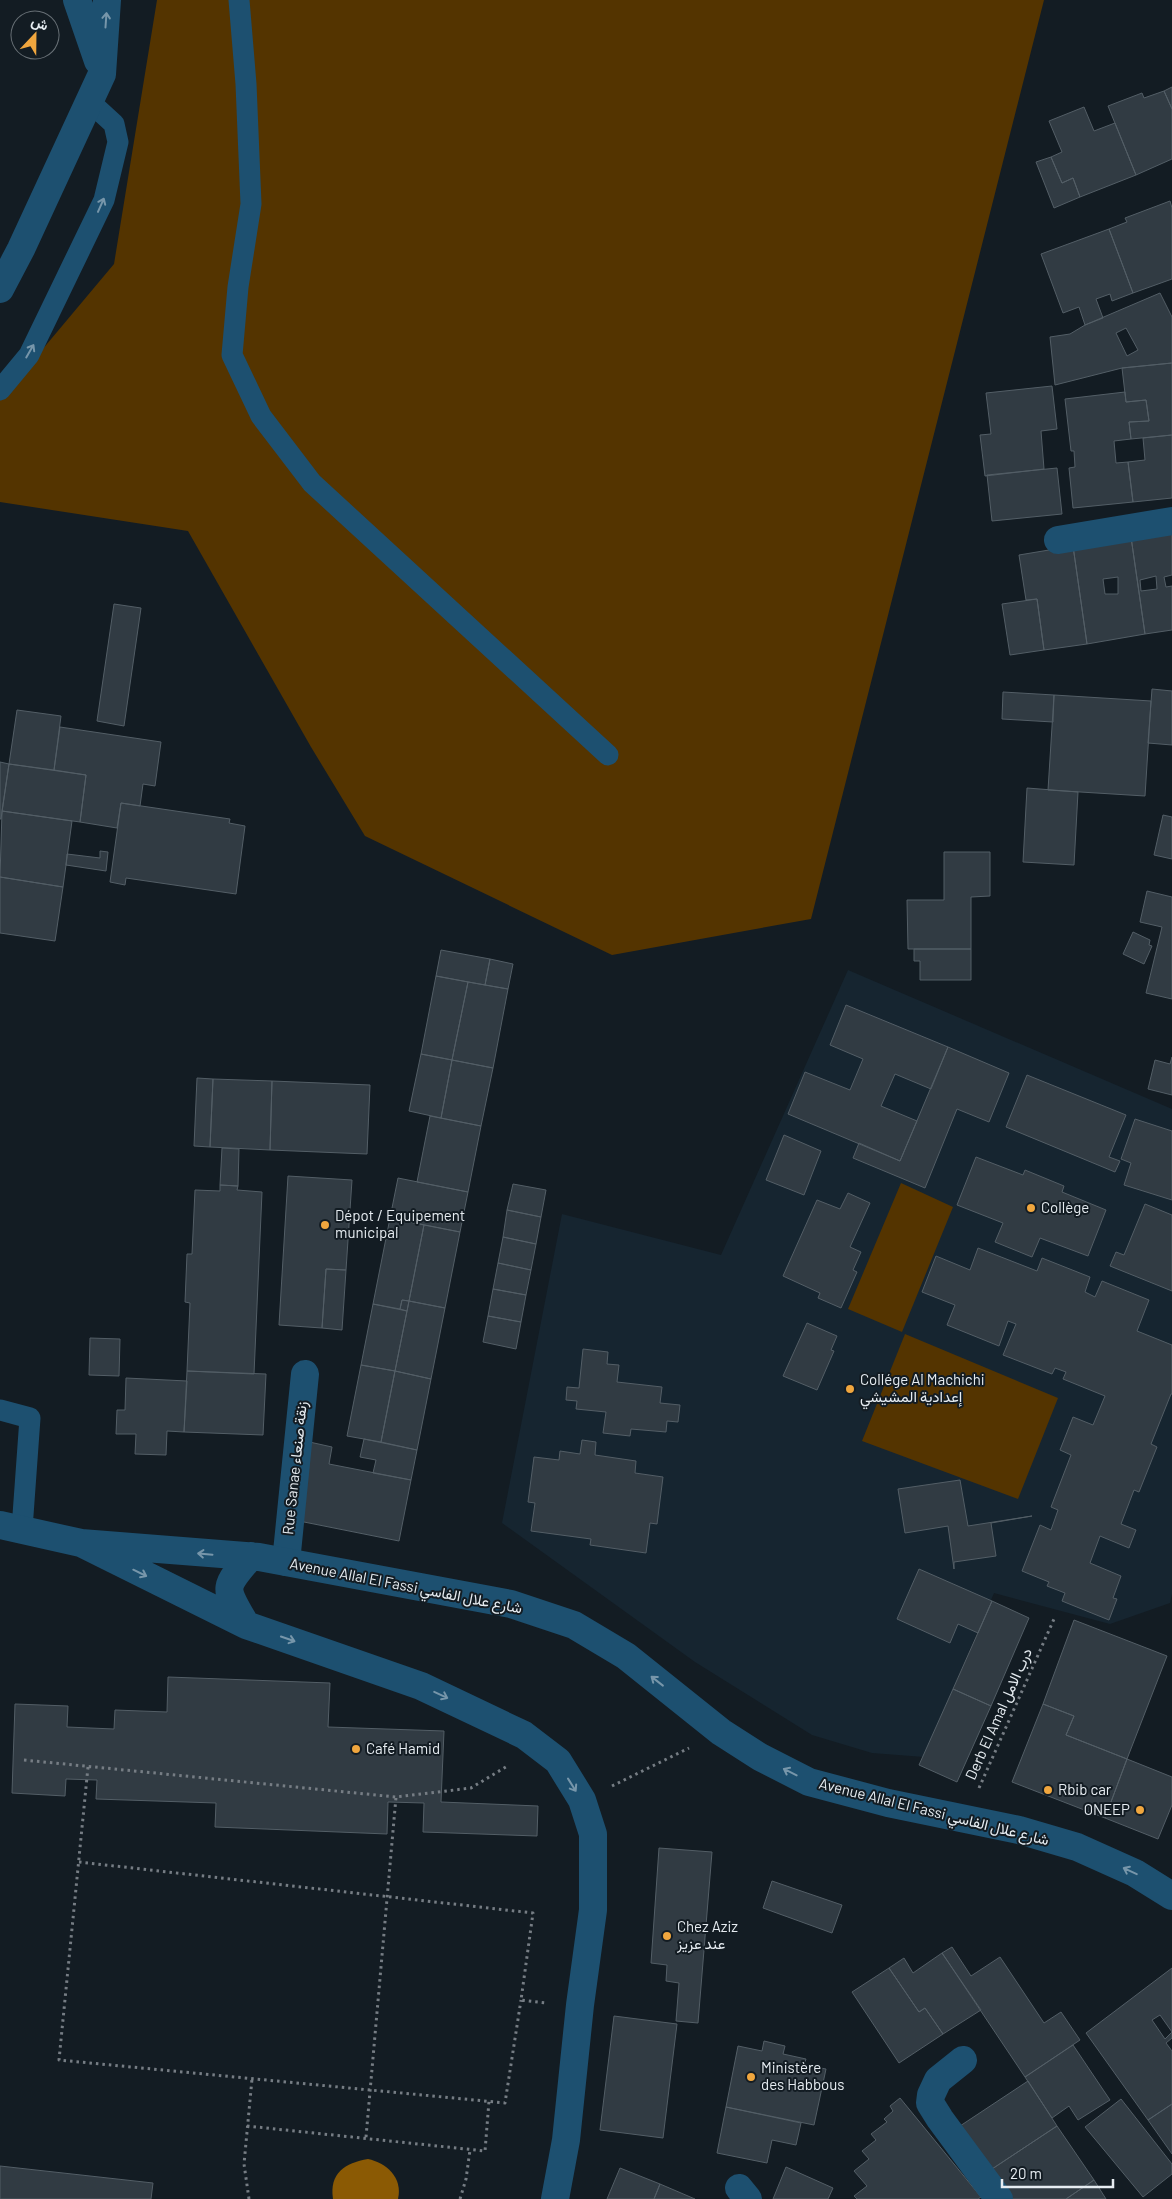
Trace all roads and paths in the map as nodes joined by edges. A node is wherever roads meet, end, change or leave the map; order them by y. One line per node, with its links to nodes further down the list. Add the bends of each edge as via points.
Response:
1 (77, 0): 4 (street)
2 (107, 0): 4 (street, one-way to 2)
3 (239, 0): 10 (lane, via 251,204 238,287 232,355 261,416 312,484)
4 (102, 74): 5 (street)
5 (90, 102): 6 (street); 7 (lane, one-way to 5, via 29,355 104,200 118,142 114,124)
6 (0, 289)
7 (0, 390)
8 (1172, 521): 9 (street)
9 (1058, 540)
10 (608, 755)
11 (305, 1374): 16 (street, Rue Sanae زنقة صنعاء)
12 (0, 1410): 13 (lane, via 30,1418)
13 (11, 1527): 14 (street)
14 (81, 1543): 15 (street, Avenue Allal El Fassi شارع علال الفاسي, one-way to 14); 18 (street, one-way to 18)
15 (251, 1556): 16 (street, Avenue Allal El Fassi شارع علال الفاسي); 18 (street, via 230,1579 229,1588)
16 (286, 1562): 19 (street, Avenue Allal El Fassi شارع علال الفاسي, one-way to 16, via 626,1656 574,1625 511,1604)
17 (1054, 1619): 25 (path, Derb El Amal درب الامل)
18 (246, 1625): 20 (street, one-way to 20, via 421,1686 524,1735)
19 (722, 1732): 24 (path); 25 (street, Avenue Allal El Fassi شارع علال الفاسي, one-way to 19, via 888,1803 809,1782 760,1757)
20 (536, 1745): 23 (path, via 471,1788); 24 (street, one-way to 24, via 558,1761)
21 (24, 1760): 22 (path)
22 (88, 1767): 23 (path); 26 (path)
23 (396, 1797): 27 (path)
24 (582, 1800): 30 (street, via 593,1834 593,1901)
25 (965, 1818): 28 (street, Avenue Allal El Fassi شارع علال الفاسي, one-way to 25, via 1135,1873 1077,1848)
26 (79, 1862): 27 (path); 32 (path, via 59,2060)
27 (388, 1896): 29 (path, via 533,1913); 33 (path)
28 (1172, 1896)
29 (521, 2000): 30 (path); 34 (path, via 506,2103)
30 (580, 2005): 40 (street, via 566,2140)
31 (964, 2060): 41 (street, via 938,2080 930,2103)
32 (252, 2079): 33 (path); 35 (path)
33 (370, 2090): 34 (path); 36 (path)
34 (489, 2101): 37 (path, via 485,2151)
35 (247, 2126): 36 (path); 38 (path, via 244,2164)
36 (366, 2137): 37 (path)
37 (470, 2150): 39 (path)
38 (248, 2199)
39 (460, 2199)
40 (555, 2199)
41 (999, 2199)

